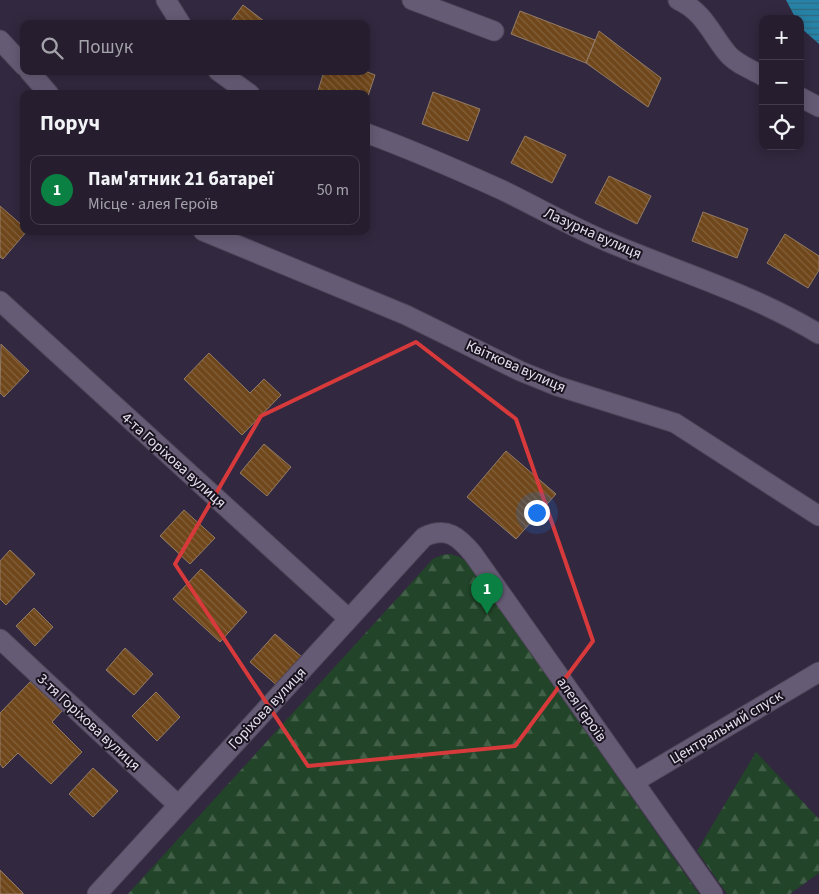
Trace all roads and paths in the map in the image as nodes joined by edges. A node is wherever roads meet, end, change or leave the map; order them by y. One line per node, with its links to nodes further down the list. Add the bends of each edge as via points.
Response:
1 (166, 0): 4 (street)
2 (412, 0): 5 (street)
3 (678, 0): 8 (street, via 703,18 735,61)
4 (179, 20)
5 (494, 31)
6 (0, 40): 7 (street)
7 (20, 62)
8 (759, 74)
9 (32, 75): 11 (street)
10 (224, 75): 12 (street)
11 (46, 90)
12 (244, 90)
13 (804, 99): 14 (street)
14 (819, 107)
15 (370, 134): 18 (street, Лазурна вулиця, via 502,190 606,241 736,292)
16 (213, 235): 19 (street, Квіткова вулиця, via 406,315 520,371 675,423)
17 (0, 301): 21 (street, 4-та Горіхова вулиця)
18 (819, 334)
19 (819, 516)
20 (444, 532): 21 (street, Горіхова вулиця, via 424,537); 24 (street, алея Героїв, via 462,542 473,554)
21 (349, 619): 25 (street, Горіхова вулиця)
22 (0, 639): 25 (street, 3-тя Горіхова вулиця)
23 (819, 672): 24 (street, Центральний спуск)
24 (634, 782): 27 (street, алея Героїв)
25 (178, 805): 26 (street, Горіхова вулиця)
26 (97, 894)
27 (712, 894)

